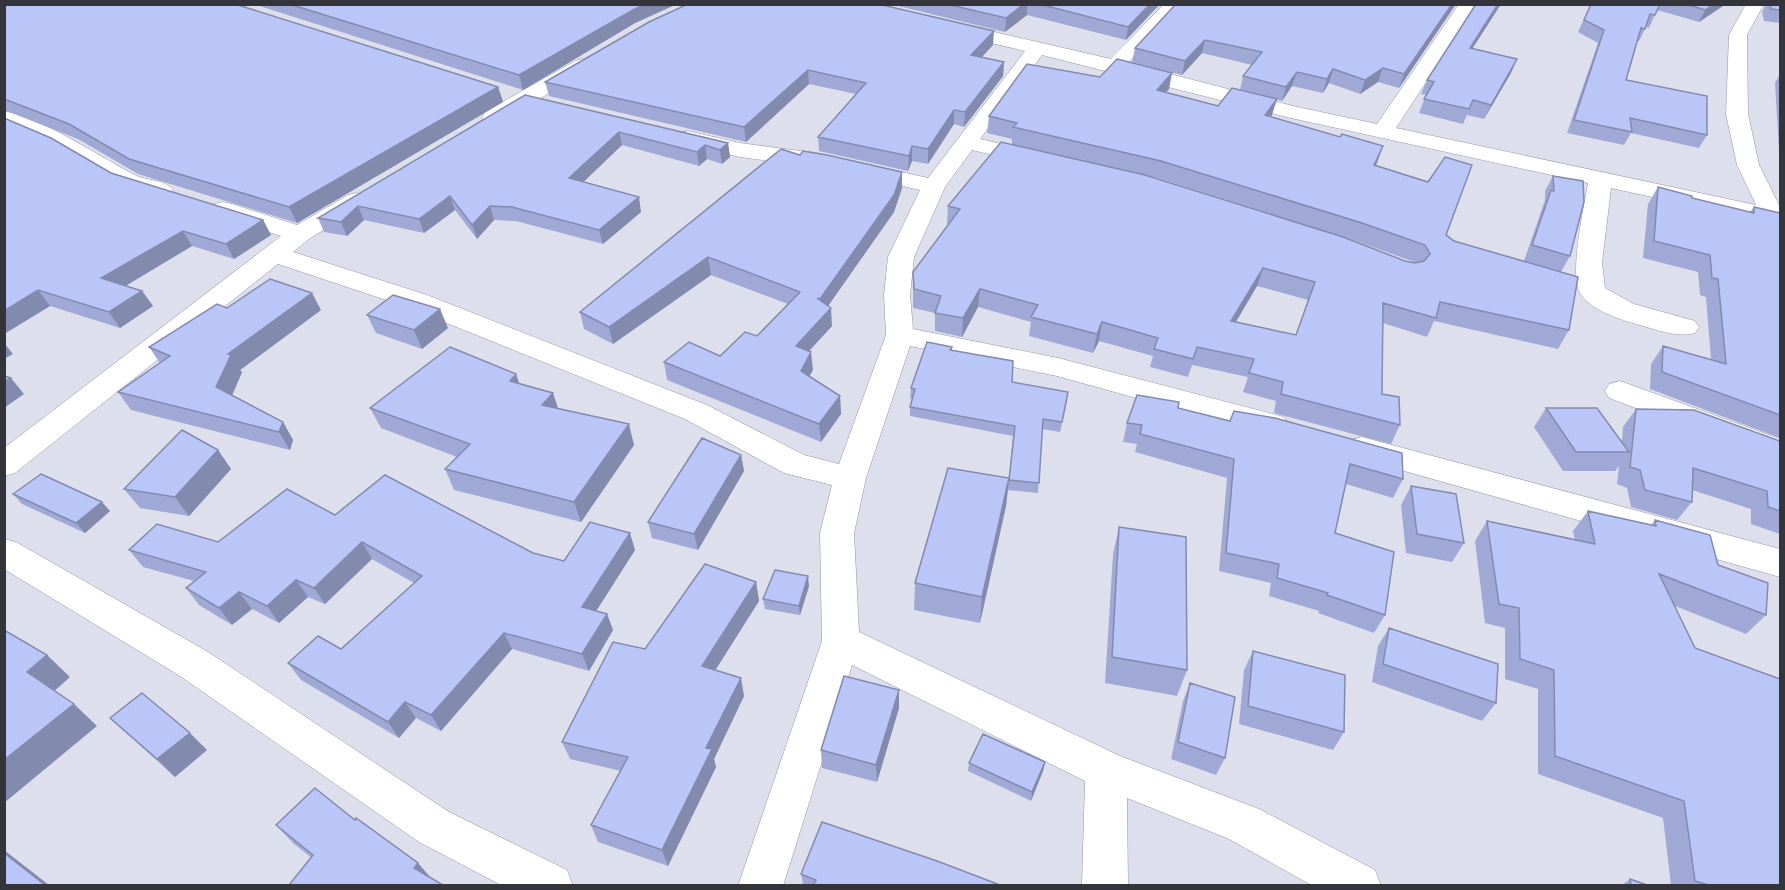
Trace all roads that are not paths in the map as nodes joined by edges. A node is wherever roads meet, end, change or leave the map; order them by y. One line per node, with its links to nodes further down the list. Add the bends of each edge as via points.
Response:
1 (1174, 4): 7 (street)
2 (1468, 4): 10 (street)
3 (1755, 4): 17 (street, via 1738,35 1737,114 1748,165)
4 (935, 24): 5 (street)
5 (1036, 49): 7 (street); 12 (street)
6 (604, 52): 9 (street)
7 (1115, 66): 10 (street)
8 (4, 117): 18 (street, via 69,146 129,181)
9 (473, 129)
10 (1383, 132): 14 (street)
11 (672, 134): 15 (street)
12 (966, 142): 13 (street); 15 (street)
13 (1057, 164)
14 (1600, 180): 17 (street); 20 (street, via 1589,263 1580,288 1632,315)
15 (934, 186): 21 (street, via 901,257 897,295)
16 (372, 191): 18 (street)
17 (1777, 217)
18 (300, 234): 19 (street)
19 (274, 254): 26 (street); 27 (street, via 417,301 696,412 795,465)
20 (1685, 327)
21 (900, 335): 23 (street, via 1058,367); 27 (street)
22 (1620, 391): 25 (street)
23 (1296, 431)
24 (1330, 440): 29 (street)
25 (1780, 451)
26 (4, 465)
27 (850, 478): 30 (street, via 837,533)
28 (4, 552): 32 (street, via 194,664 434,827)
29 (1780, 563)
30 (841, 641): 31 (street); 33 (street)
31 (1106, 770): 34 (street); 35 (street, via 1244,824)
32 (551, 885)
33 (760, 885)
34 (1105, 885)
35 (1359, 885)

